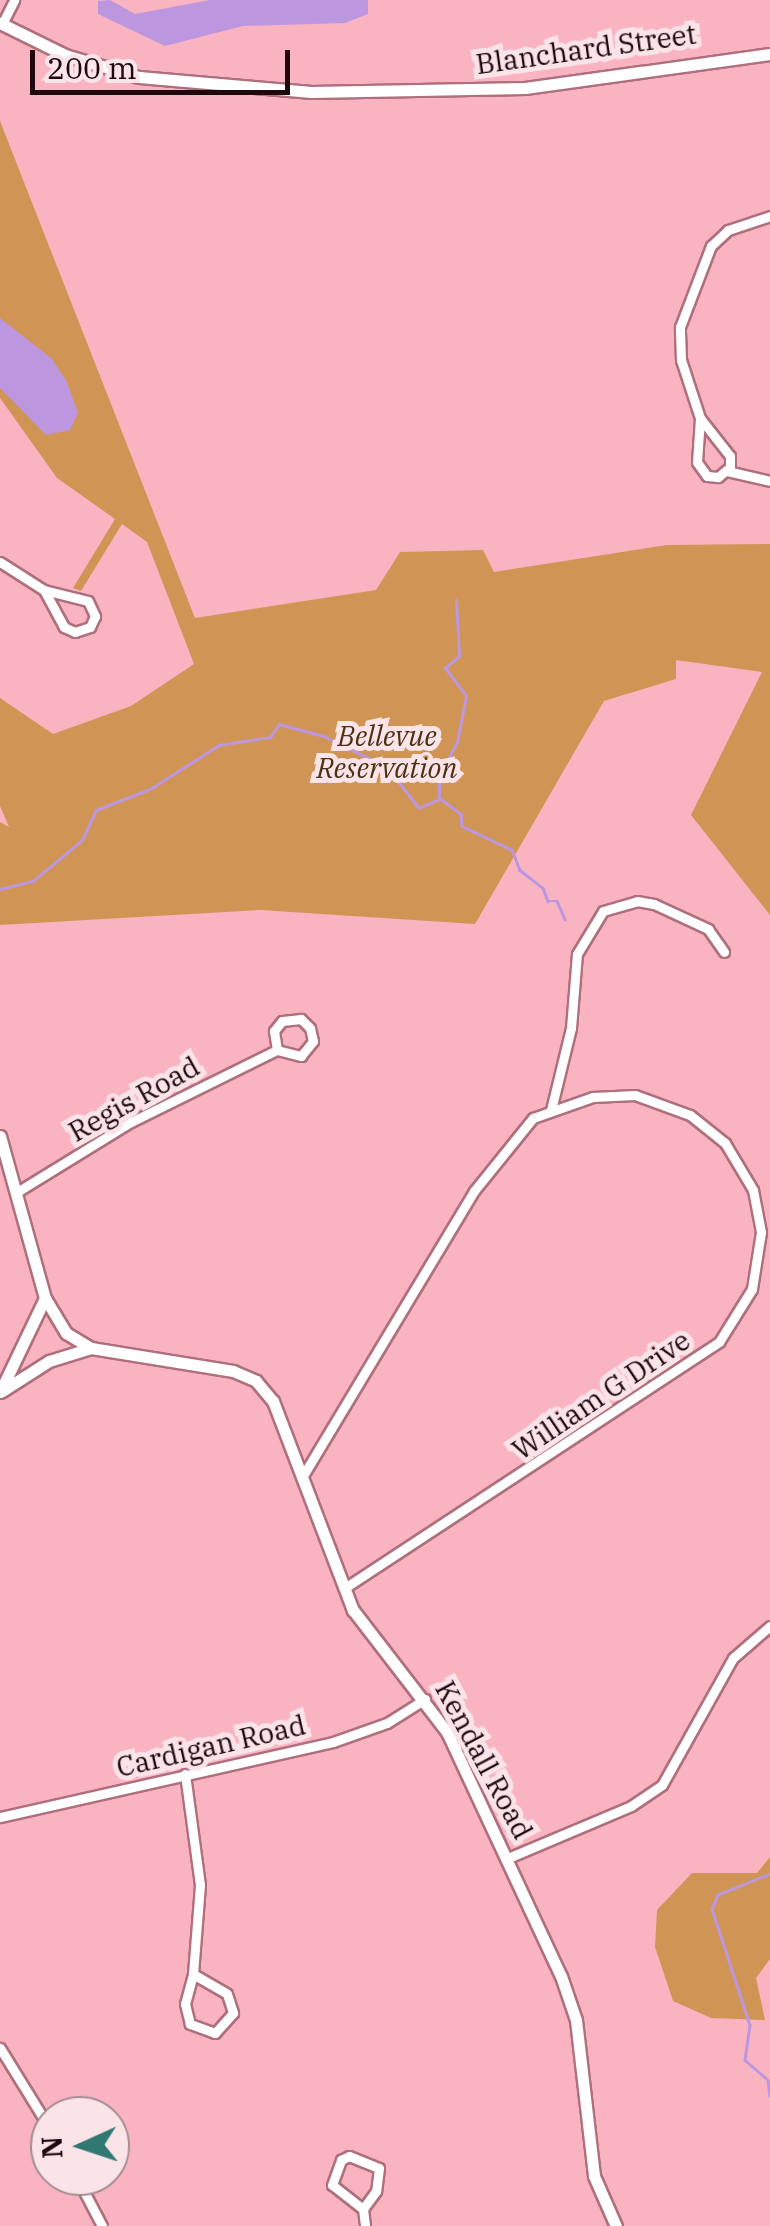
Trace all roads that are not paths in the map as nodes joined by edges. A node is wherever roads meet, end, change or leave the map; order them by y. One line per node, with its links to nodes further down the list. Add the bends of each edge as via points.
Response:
1 (14, 0): 2 (street)
2 (1, 23): 3 (street, Blanchard Street, via 66,55 139,77 310,92 525,88)
3 (770, 54)
4 (770, 216): 5 (street, via 728,230 699,265 679,347)
5 (700, 418): 6 (street, via 728,450); 6 (street, via 698,468 712,478)
6 (727, 471): 7 (street)
7 (770, 481)
8 (0, 562): 9 (street)
9 (44, 590): 9 (street, via 88,601 90,626 80,632 64,627)
10 (724, 952): 12 (street, via 708,930 654,904 638,901 603,911 578,954 571,1028)
11 (276, 1050): 11 (street, Regis Road, via 274,1031 282,1021 300,1019 310,1028 313,1041 301,1056); 14 (street, Regis Road, via 131,1122)
12 (550, 1110): 15 (street, William G Drive, via 593,1097 635,1095 690,1115 725,1143); 19 (street, William G Drive, via 533,1118 497,1156)
13 (0, 1136): 14 (street)
14 (16, 1192): 16 (street)
15 (765, 1212): 20 (street, William G Drive, via 752,1290 719,1342)
16 (44, 1298): 17 (street, via 56,1323); 18 (street)
17 (91, 1348): 18 (street, via 49,1361); 19 (street, Kendall Road, via 219,1369 266,1390)
18 (0, 1392)
19 (304, 1474): 20 (street, Kendall Road)
20 (345, 1588): 22 (street, Kendall Road, via 364,1625)
21 (770, 1626): 25 (street, via 733,1658 662,1786)
22 (425, 1699): 23 (street, Cardigan Road, via 368,1732); 25 (street, Kendall Road)
23 (185, 1774): 24 (street, Cardigan Road); 26 (street, via 200,1886)
24 (0, 1817)
25 (508, 1858): 33 (street, Kendall Road, via 573,2004 589,2152)
26 (192, 1974): 26 (street, via 227,1994 232,2013 215,2032 190,2024 185,2004)
27 (0, 2048): 28 (street)
28 (30, 2096)
29 (86, 2196): 31 (street)
30 (363, 2209): 30 (street, via 332,2185 349,2156 379,2168 376,2191); 32 (street)
31 (102, 2226)
32 (365, 2226)
33 (616, 2226)

